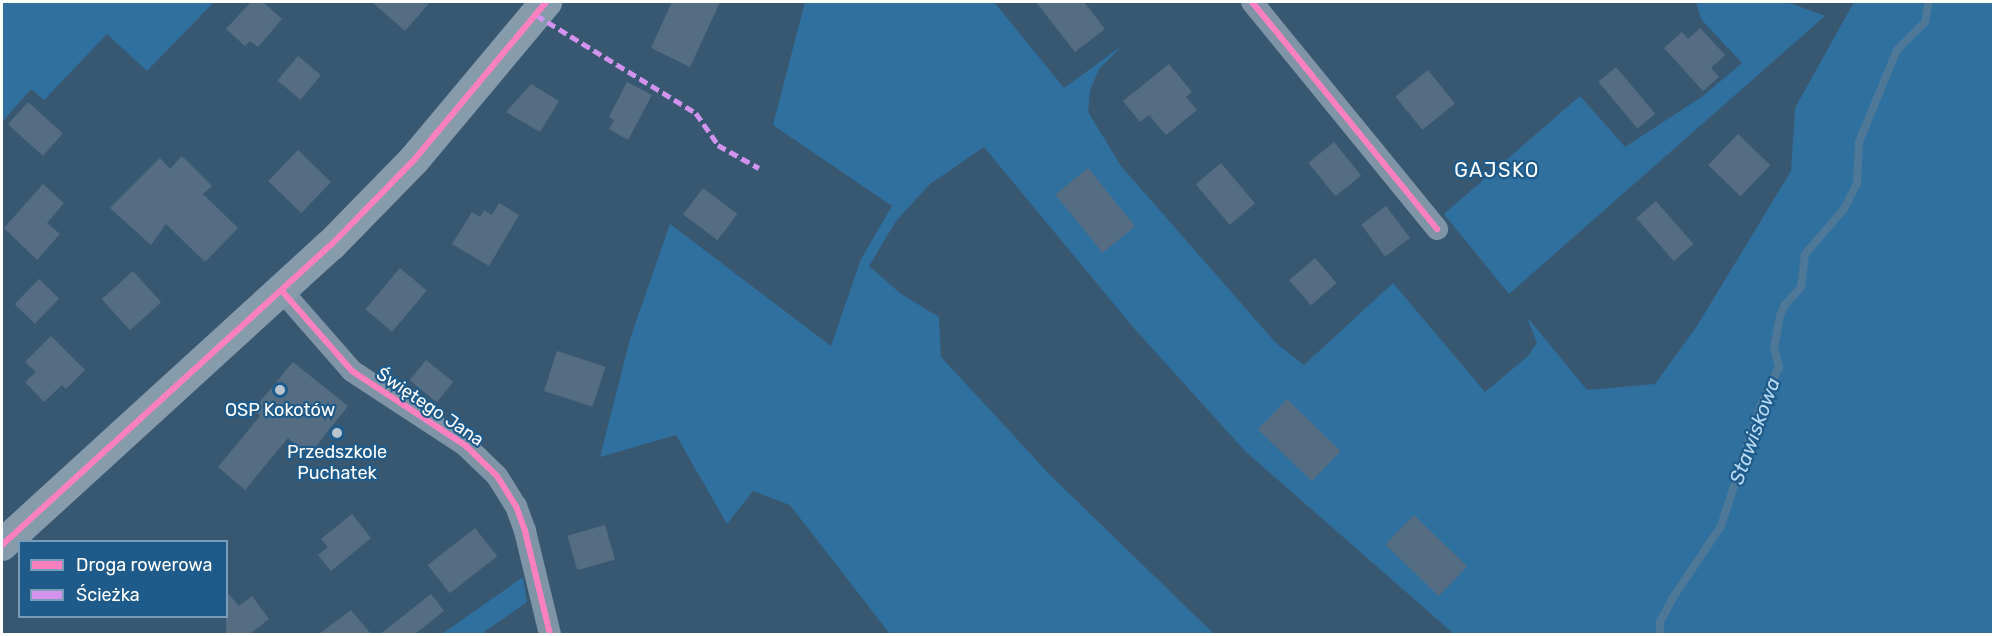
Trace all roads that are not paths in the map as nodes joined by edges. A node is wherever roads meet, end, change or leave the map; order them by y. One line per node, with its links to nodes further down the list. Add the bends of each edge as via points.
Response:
1 (546, 2): 4 (street, via 414,160)
2 (1252, 2): 3 (street)
3 (1437, 230)
4 (282, 291): 5 (street); 6 (street, Świętego Jana, via 352,371 466,446 497,476 516,506 525,531)
5 (2, 545)
6 (550, 634)

